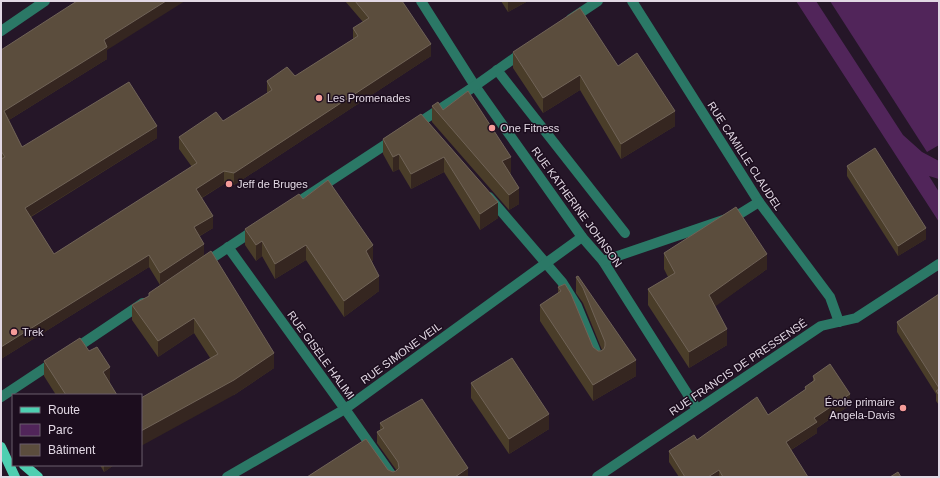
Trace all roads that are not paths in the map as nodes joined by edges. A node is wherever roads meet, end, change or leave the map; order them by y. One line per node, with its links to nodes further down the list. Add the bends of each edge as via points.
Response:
1 (45, 1): 6 (street)
2 (420, 1): 9 (street, RUE KATHERINE JOHNSON)
3 (598, 1): 5 (street)
4 (632, 1): 11 (street, RUE CAMILLE CLAUDEL)
5 (561, 26)
6 (1, 31)
7 (531, 47): 8 (street)
8 (497, 70): 9 (street); 14 (street)
9 (475, 86): 12 (street, via 425,123); 15 (street, RUE KATHERINE JOHNSON)
10 (484, 192): 18 (street)
11 (759, 202): 17 (street, via 738,214); 22 (street, RUE CAMILLE CLAUDEL, via 830,297)
12 (286, 209)
13 (267, 222): 16 (street)
14 (625, 233)
15 (582, 237): 17 (street, RUE KATHERINE JOHNSON); 18 (street, RUE SIMONE VEIL)
16 (228, 247): 20 (street); 25 (street, RUE GISÈLE HALIMI)
17 (603, 261): 26 (street, RUE KATHERINE JOHNSON)
18 (546, 263): 23 (street, via 577,306); 25 (street, RUE SIMONE VEIL)
19 (939, 264): 22 (street, RUE FRANCIS DE PRESSENSÉ, via 856,318)
20 (195, 269)
21 (149, 300): 24 (street)
22 (838, 322): 26 (street, RUE FRANCIS DE PRESSENSÉ, via 821,326)
23 (599, 360)
24 (1, 397)
25 (346, 409): 32 (street, RUE SIMONE VEIL); 33 (street, RUE GISÈLE HALIMI)
26 (697, 409): 34 (street, RUE FRANCIS DE PRESSENSÉ)
27 (1, 446): 28 (main road); 30 (main road)
28 (12, 455)
29 (25, 466): 31 (main road)
30 (15, 477)
31 (38, 477)
32 (227, 477)
33 (393, 477)
34 (597, 477)

